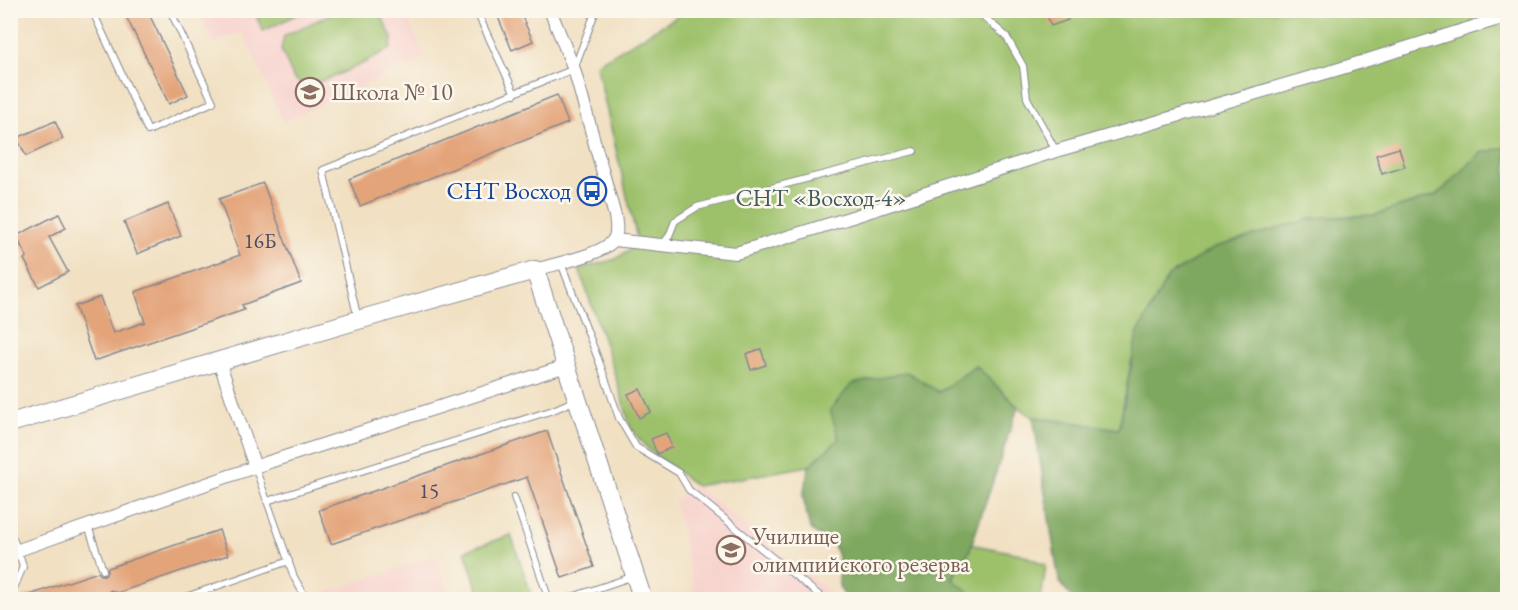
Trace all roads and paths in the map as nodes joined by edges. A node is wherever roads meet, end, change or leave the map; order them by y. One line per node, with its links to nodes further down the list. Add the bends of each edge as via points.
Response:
1 (92, 10): 2 (lane, via 148,131 213,102)
2 (170, 10)
3 (476, 10): 9 (lane)
4 (550, 10): 8 (street)
5 (596, 10): 8 (lane)
6 (976, 10): 11 (lane, via 1006,36 1023,66 1028,98)
7 (1508, 16): 11 (street)
8 (574, 69): 9 (lane); 12 (street, via 615,216)
9 (515, 94): 16 (lane, via 323,170)
10 (914, 151): 13 (lane, via 697,207 675,221)
11 (1056, 151): 13 (street, via 736,253)
12 (614, 240): 13 (street); 14 (street, via 603,249)
13 (662, 245)
14 (561, 262): 15 (street); 36 (lane, via 619,418 636,447 679,473 689,490)
15 (535, 270): 16 (street); 18 (street)
16 (358, 320): 17 (street)
17 (219, 361): 20 (street); 21 (street)
18 (566, 366): 19 (street); 21 (street)
19 (576, 400): 23 (lane); 29 (street)
20 (10, 423)
21 (255, 467): 23 (lane); 24 (street)
22 (514, 497): 33 (lane)
23 (267, 501): 27 (lane)
24 (88, 526): 26 (street); 28 (lane)
25 (10, 539): 26 (street)
26 (13, 552): 30 (lane, via 23,567)
27 (289, 561): 31 (lane); 32 (lane)
28 (103, 570)
29 (634, 576): 34 (lane); 35 (street)
30 (10, 597)
31 (177, 600)
32 (307, 600)
33 (549, 600)
34 (563, 600)
35 (643, 600)
36 (825, 600)

